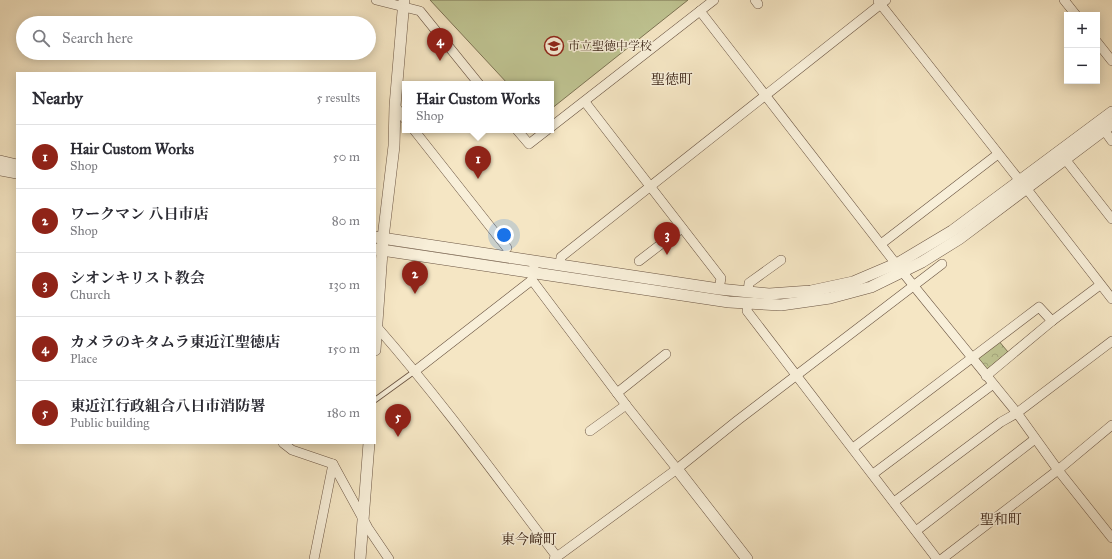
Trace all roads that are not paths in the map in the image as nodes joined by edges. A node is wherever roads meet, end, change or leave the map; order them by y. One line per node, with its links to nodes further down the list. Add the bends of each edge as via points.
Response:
1 (376, 0): 5 (street)
2 (714, 0): 6 (street)
3 (1064, 0): 7 (street)
4 (881, 1): 11 (street); 22 (street)
5 (404, 3): 10 (street, via 420,11); 13 (street)
6 (700, 11): 11 (street); 12 (street)
7 (1074, 12)
8 (1100, 46): 9 (street)
9 (1112, 61)
10 (477, 81)
11 (764, 95): 29 (street); 33 (street)
12 (586, 102): 16 (street); 29 (street)
13 (395, 106): 15 (street); 32 (street, via 394,146)
14 (1112, 112): 28 (street)
15 (402, 115)
16 (554, 125)
17 (1108, 127): 21 (street); 23 (street)
18 (416, 133): 34 (street)
19 (520, 133): 20 (street, via 529,144)
20 (543, 133)
21 (1112, 141)
22 (998, 154): 28 (street); 33 (street)
23 (1065, 159): 28 (street); 30 (street)
24 (0, 161): 25 (street)
25 (16, 165)
26 (0, 170): 27 (street)
27 (16, 173)
28 (1023, 184): 41 (street); 45 (street)
29 (650, 187): 31 (street); 40 (street, via 561,257)
30 (1112, 219)
31 (682, 228): 38 (street); 44 (street, via 721,278)
32 (379, 238): 35 (street); 37 (street)
33 (881, 244): 41 (street)
34 (507, 248)
35 (379, 250): 42 (street); 48 (street)
36 (781, 260): 46 (street, via 749,283)
37 (534, 261): 40 (street); 42 (street)
38 (639, 261)
39 (942, 264): 43 (street)
40 (560, 265): 44 (street)
41 (899, 268): 43 (street); 46 (street, via 811,291)
42 (532, 276): 46 (street, via 729,302); 53 (street); 57 (street)
43 (914, 286): 52 (street); 54 (street)
44 (719, 289): 46 (street)
45 (1108, 291): 47 (street)
46 (748, 297): 54 (street, via 747,311)
47 (1052, 321): 52 (street, via 1039,307); 55 (street)
48 (377, 327): 49 (street); 53 (street)
49 (376, 338)
50 (1112, 341): 60 (street)
51 (666, 354): 57 (street)
52 (972, 358): 55 (street); 66 (street)
53 (415, 372): 58 (lane); 75 (street)
54 (797, 375): 66 (street); 68 (street)
55 (986, 376): 56 (street)
56 (992, 385): 60 (street); 70 (street)
57 (617, 393): 59 (street)
58 (376, 399)
59 (626, 405): 62 (street); 68 (street)
60 (1017, 413): 63 (street); 71 (street, via 1001,422)
61 (1112, 426): 69 (street)
62 (590, 431)
63 (1035, 439): 69 (street); 73 (street)
64 (284, 444): 67 (street, via 292,450)
65 (369, 444): 72 (street)
66 (853, 448): 70 (street)
67 (333, 464): 72 (street); 76 (street)
68 (677, 469): 75 (street); 79 (street)
69 (1058, 470): 74 (street); 81 (street)
70 (873, 474): 71 (street)
71 (894, 502): 73 (street)
72 (364, 519): 77 (street); 78 (street)
73 (916, 531): 80 (street)
74 (1112, 538)
75 (556, 558)
76 (314, 559)
77 (360, 559)
78 (389, 559)
79 (747, 559)
80 (937, 559)
81 (942, 559)

